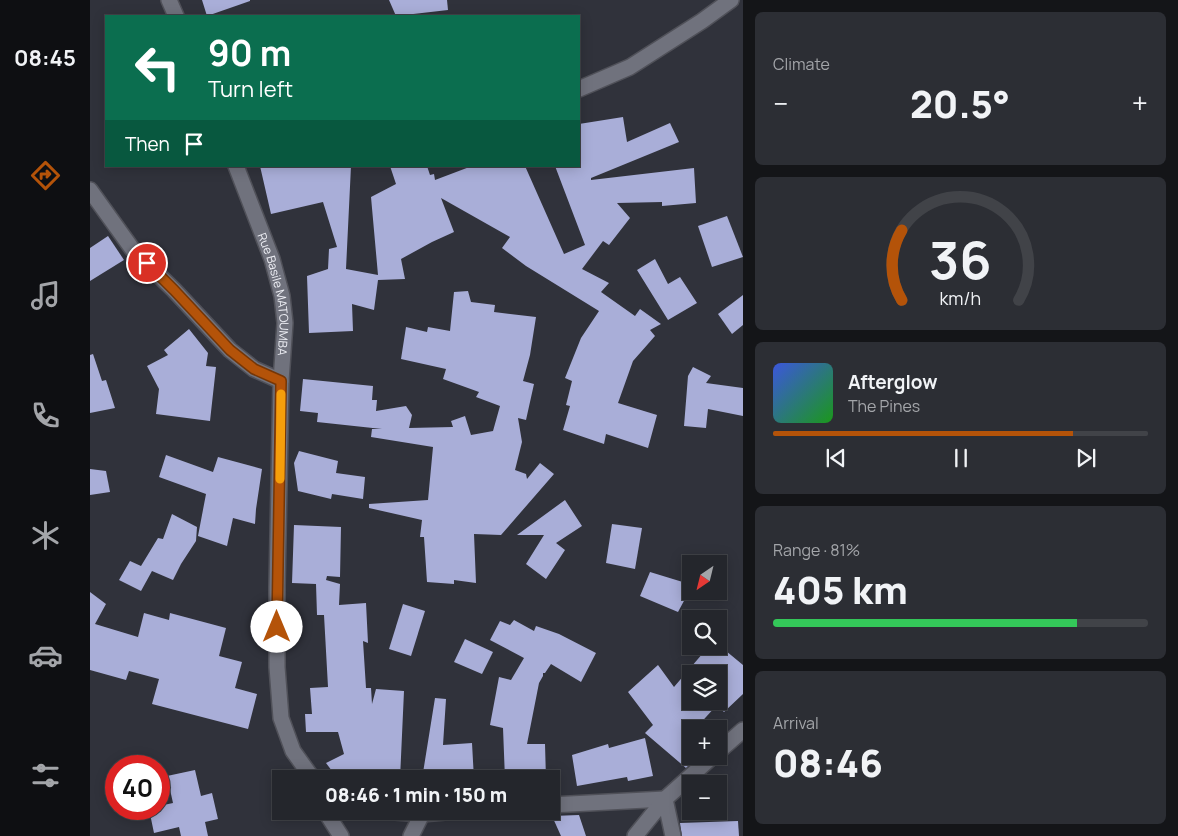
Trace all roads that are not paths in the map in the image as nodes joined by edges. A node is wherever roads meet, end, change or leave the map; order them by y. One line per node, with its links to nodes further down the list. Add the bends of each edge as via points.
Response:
1 (169, 0): 3 (street)
2 (731, 0): 4 (street, via 630,67)
3 (176, 15)
4 (580, 89)
5 (236, 167): 7 (street, Rue Basile MATOUMBA, via 272,259 282,296 285,323)
6 (90, 190): 7 (street, via 133,250 230,350 254,369)
7 (281, 381): 10 (street, Rue Basile MATOUMBA, via 277,667 281,718)
8 (743, 731): 9 (street)
9 (727, 744)
10 (293, 751): 12 (street); 13 (street, Rue Basile MATOUMBA)
11 (703, 765): 14 (street)
12 (302, 770)
13 (307, 770)
14 (665, 799): 15 (street); 20 (street); 21 (street)
15 (560, 804)
16 (331, 820): 18 (street)
17 (419, 820): 19 (street)
18 (342, 836)
19 (411, 836)
20 (635, 836)
21 (672, 836)

